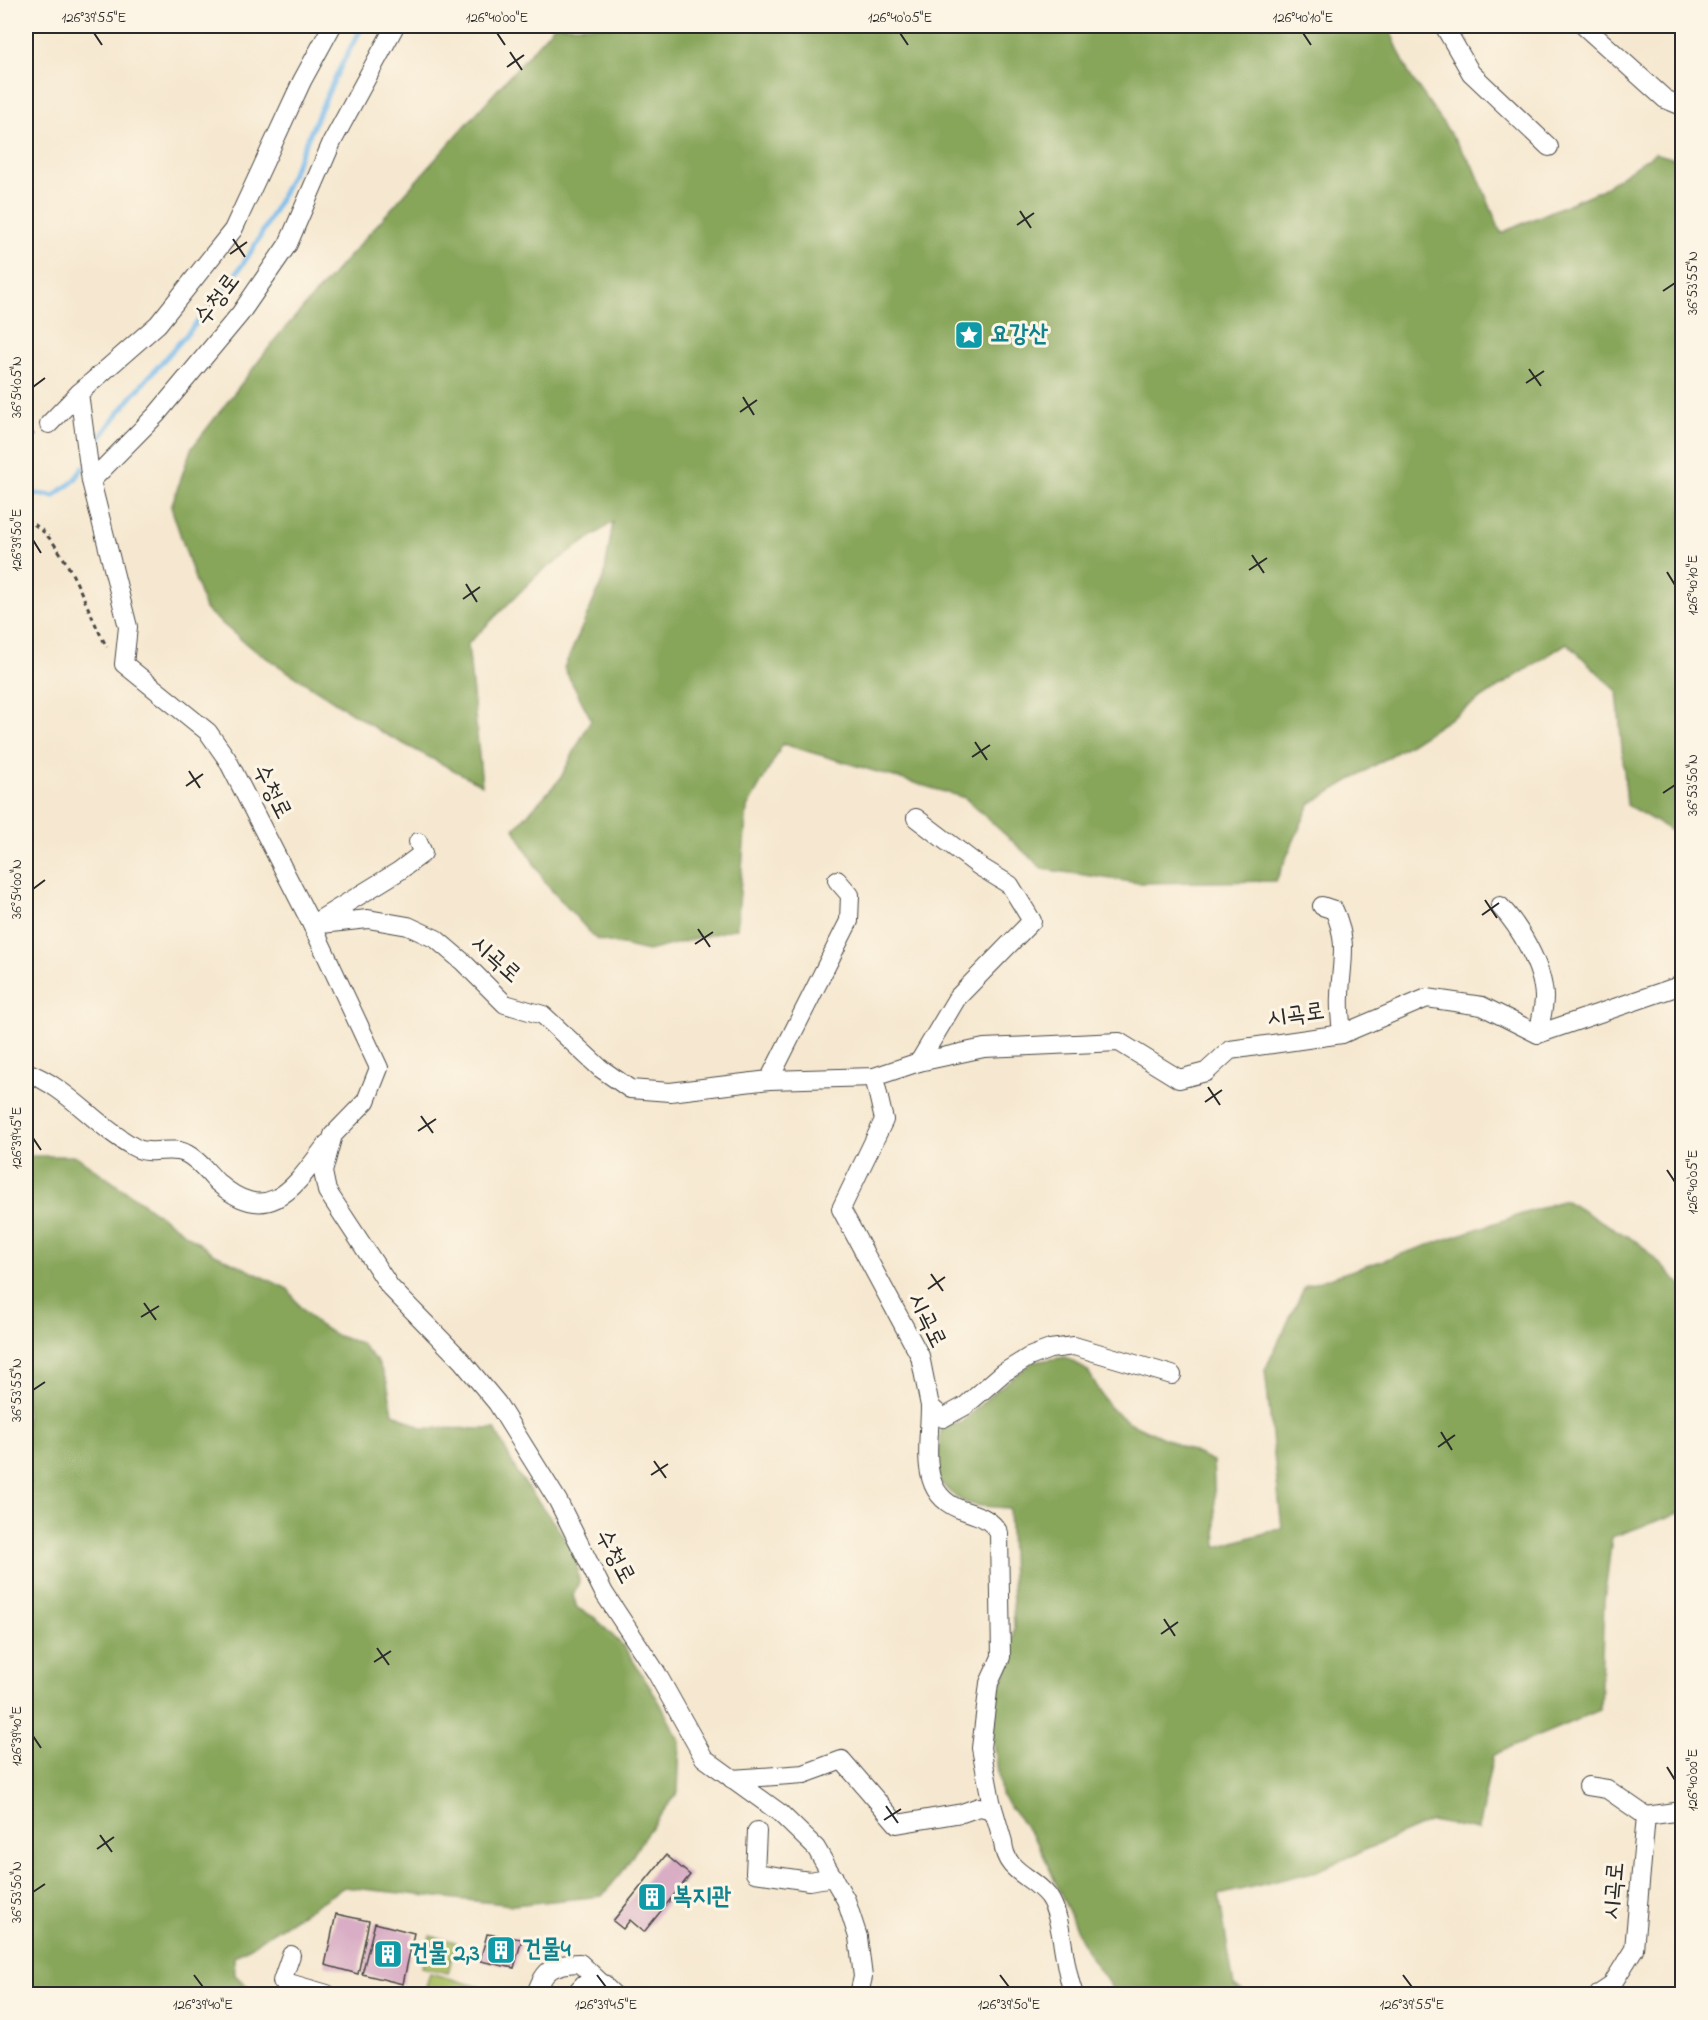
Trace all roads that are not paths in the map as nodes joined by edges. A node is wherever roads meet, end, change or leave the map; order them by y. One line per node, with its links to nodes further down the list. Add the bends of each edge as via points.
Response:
1 (332, 26): 7 (street, 수청로, via 232,230 158,324)
2 (395, 26): 9 (street, 수청로, via 333,142 288,244 240,314 156,415)
3 (1444, 26): 6 (street, via 1471,73)
4 (1584, 26): 5 (street, via 1665,99)
5 (1683, 105)
6 (1549, 147)
7 (80, 401): 8 (street, 수청로); 9 (street)
8 (49, 424)
9 (90, 477): 15 (street, 수청로, via 128,627 124,664 218,744)
10 (916, 819): 19 (street, via 1011,885 1032,921 957,998)
11 (418, 842): 15 (street, via 423,853)
12 (837, 880): 22 (street, via 850,895 849,921)
13 (1322, 906): 17 (street, 시곡로, via 1334,910 1343,929)
14 (1500, 906): 18 (street, via 1518,924 1533,956 1544,996)
15 (312, 925): 22 (street, 시곡로, via 368,920 408,926 436,939 506,1004 543,1015 600,1068 630,1089 670,1092); 23 (street, 수청로, via 379,1068 366,1101)
16 (1683, 985): 18 (street)
17 (1342, 1034): 18 (street, 시곡로, via 1427,998 1482,1006); 19 (street, 시곡로, via 1230,1050 1206,1072 1179,1079 1119,1042 984,1048)
18 (1538, 1034)
19 (919, 1062): 21 (street, 시곡로)
20 (26, 1072): 23 (street, 수청로, via 45,1079 137,1149 176,1149 190,1155 237,1199 257,1204 277,1200 296,1185)
21 (874, 1077): 22 (street, 시곡로); 25 (street, 시곡로, via 884,1120 841,1209 920,1356)
22 (769, 1080)
23 (333, 1135): 26 (street, 수청로, via 323,1172 327,1191 390,1287 497,1403 558,1501 604,1593 656,1672 704,1758)
24 (1172, 1376): 25 (street, via 1074,1346 1029,1357 943,1418)
25 (930, 1406): 29 (street, via 932,1487 950,1505 982,1516 999,1533 1001,1658 989,1683 981,1748)
26 (732, 1779): 29 (street, via 804,1774 842,1760 897,1824 962,1814 979,1807); 32 (street, 수청로, via 761,1797 802,1833)
27 (1588, 1786): 30 (street, via 1607,1789)
28 (1683, 1811): 30 (street)
29 (995, 1816): 39 (street, via 1004,1854 1013,1870 1047,1895 1053,1907)
30 (1646, 1816): 40 (street, 시곡로, via 1634,1949 1611,1986)
31 (757, 1831): 32 (street, via 755,1873 809,1881)
32 (834, 1877): 38 (street, 수청로, via 858,1937 863,1977)
33 (291, 1955): 35 (street, via 282,1981)
34 (609, 1989): 36 (street, via 580,1964 561,1964 541,1977); 37 (street, via 595,1982 584,1984)
35 (327, 1995)
36 (536, 1995)
37 (575, 1995)
38 (859, 1995)
39 (1074, 1995)
40 (1599, 1995)

